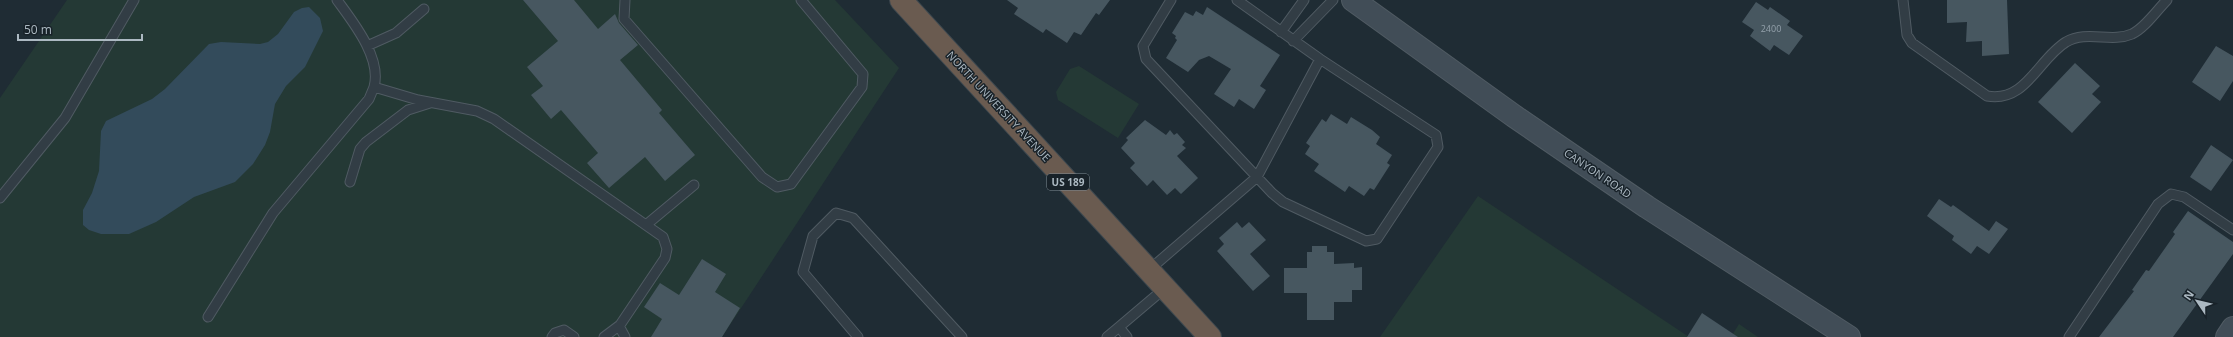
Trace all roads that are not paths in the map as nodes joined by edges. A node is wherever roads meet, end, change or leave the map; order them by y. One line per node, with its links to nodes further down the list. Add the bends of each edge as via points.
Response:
1 (134, 0): 23 (lane, via 65,118)
2 (336, 0): 16 (lane, via 359,30)
3 (625, 0): 4 (lane, via 624,19 762,177 777,187 791,184 862,87 863,74)
4 (801, 0)
5 (901, 0): 26 (highway, NORTH UNIVERSITY AVENUE / US 189)
6 (1171, 0): 20 (lane, via 1143,46 1146,59)
7 (1238, 0): 14 (lane)
8 (1304, 0): 14 (lane)
9 (1332, 0): 15 (lane)
10 (1353, 0): 41 (main road, CANYON ROAD, via 1640,203)
11 (1903, 0): 12 (lane, via 1907,35 1912,43 1987,96 1996,98 2024,87 2052,54 2065,43 2078,36 2132,34)
12 (2167, 0)
13 (424, 9): 16 (lane, via 396,33)
14 (1281, 32): 15 (lane)
15 (1293, 41): 17 (lane)
16 (367, 46): 18 (lane, via 376,79)
17 (1320, 59): 20 (lane); 20 (lane, via 1436,135 1438,147 1377,239 1366,241 1283,202)
18 (374, 88): 19 (lane); 28 (lane, via 369,99 264,225)
19 (431, 103): 21 (lane, via 408,110 366,142 360,149); 24 (lane, via 477,110 494,119)
20 (1257, 177): 26 (lane)
21 (350, 182)
22 (694, 185): 24 (lane)
23 (0, 198)
24 (646, 225): 29 (lane, via 663,237 667,249 665,258)
25 (2233, 230): 42 (lane, via 2184,197 2171,194 2158,204)
26 (1149, 270): 27 (highway, NORTH UNIVERSITY AVENUE / US 189)
27 (1165, 288): 30 (lane); 40 (highway, NORTH UNIVERSITY AVENUE / US 189)
28 (208, 317)
29 (619, 326): 34 (lane); 35 (lane)
30 (1119, 327): 38 (lane); 39 (lane)
31 (2233, 328): 43 (main road)
32 (552, 337): 33 (lane, via 558,326)
33 (574, 337)
34 (604, 337)
35 (625, 337)
36 (858, 337): 37 (lane, via 803,272 813,236 836,213 853,218)
37 (962, 337)
38 (1107, 337)
39 (1127, 337)
40 (1210, 337)
41 (1849, 337)
42 (2069, 337)
43 (2227, 337)

